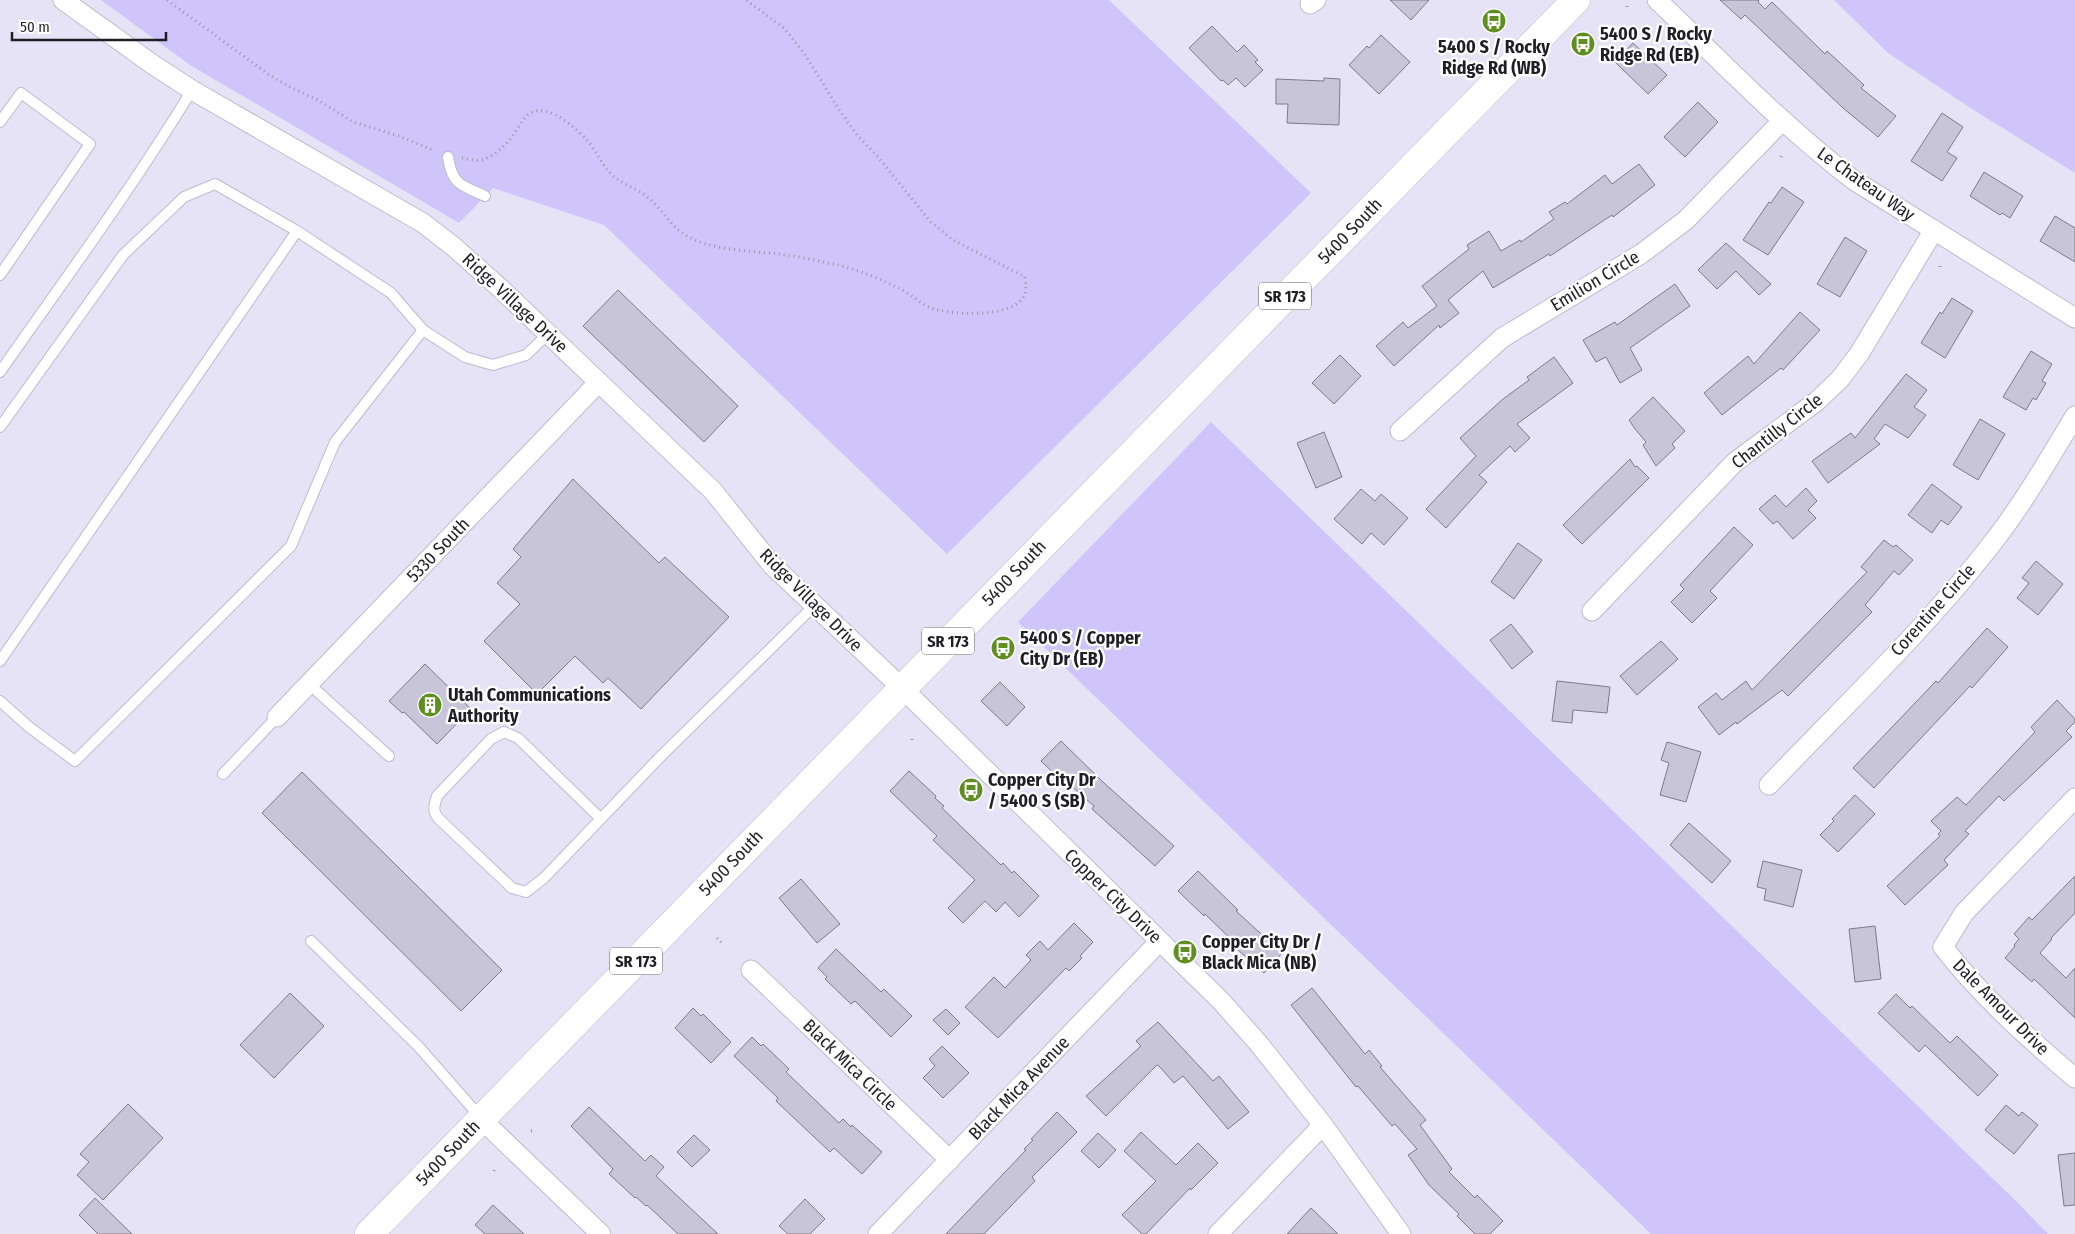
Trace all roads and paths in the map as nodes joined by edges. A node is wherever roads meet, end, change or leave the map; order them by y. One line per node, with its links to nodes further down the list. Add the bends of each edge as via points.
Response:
1 (62, 0): 8 (street, Ridge Village Drive)
2 (167, 0): 11 (path, via 268,74 353,122)
3 (746, 0): 11 (path, via 785,29 857,135 931,222 953,240 1025,277 1022,300 995,311 952,313 930,308 873,275 782,254 698,241 683,234 646,196 611,174 587,140 571,126 544,111 533,111 522,120 498,152 480,160)
4 (1576, 0): 28 (main road, 5400 South / SR 173)
5 (1657, 0): 9 (street, Le Chateau Way)
6 (1627, 6): 7 (path)
7 (1627, 11)
8 (192, 90): 18 (street, Ridge Village Drive, via 423,224 454,247); 19 (lane, via 165,136)
9 (1783, 120): 13 (street, Le Chateau Way, via 1856,181); 23 (street, Emilion Circle, via 1686,220 1641,254 1502,338)
10 (0, 122): 15 (lane, via 21,93 90,144)
11 (448, 156): 12 (lane, via 450,172 460,186)
12 (485, 196)
13 (1934, 230): 16 (street, Le Chateau Way); 25 (street, Chantilly Circle, via 1859,354 1840,379 1818,401 1735,462)
14 (297, 231): 17 (lane, via 391,293); 22 (lane, via 215,184 184,197 123,255); 26 (lane)
15 (0, 275)
16 (2075, 318)
17 (423, 330): 18 (lane, via 465,357 493,365 526,355); 29 (lane, via 335,442 291,546 75,761)
18 (548, 334): 20 (street, Ridge Village Drive)
19 (0, 372)
20 (599, 382): 24 (street, Ridge Village Drive, via 712,491 766,559); 27 (street, 5330 South)
21 (2075, 416): 33 (street, Corentine Circle, via 2012,515 1966,576)
22 (0, 427)
23 (1400, 431)
24 (814, 606): 28 (street, Ridge Village Drive); 35 (lane)
25 (1592, 611)
26 (0, 661)
27 (309, 684): 30 (street, 5330 South); 31 (lane)
28 (902, 688): 38 (street, Copper City Drive); 42 (main road, 5400 South / SR 173)
29 (0, 701)
30 (277, 718): 32 (lane)
31 (389, 756)
32 (223, 774)
33 (1769, 785)
34 (2075, 798): 41 (street, Dale Amour Drive, via 1964,912 1943,947 1966,977)
35 (601, 819): 35 (lane, via 544,878 526,892 512,888 439,819 434,813 434,806 437,796 492,739 504,732 518,738)
36 (717, 938): 39 (path)
37 (311, 942): 42 (lane, via 419,1047)
38 (1160, 942): 43 (street, Copper City Drive, via 1236,1016); 44 (street, Black Mica Avenue)
39 (723, 944)
40 (751, 970): 44 (street, Black Mica Circle)
41 (2075, 1078)
42 (482, 1118): 45 (main road, 5400 South / SR 173); 46 (street)
43 (1323, 1124): 48 (street); 49 (street, Copper City Drive)
44 (950, 1160): 47 (street, Black Mica Avenue)
45 (369, 1234)
46 (601, 1234)
47 (878, 1234)
48 (1218, 1234)
49 (1401, 1234)

